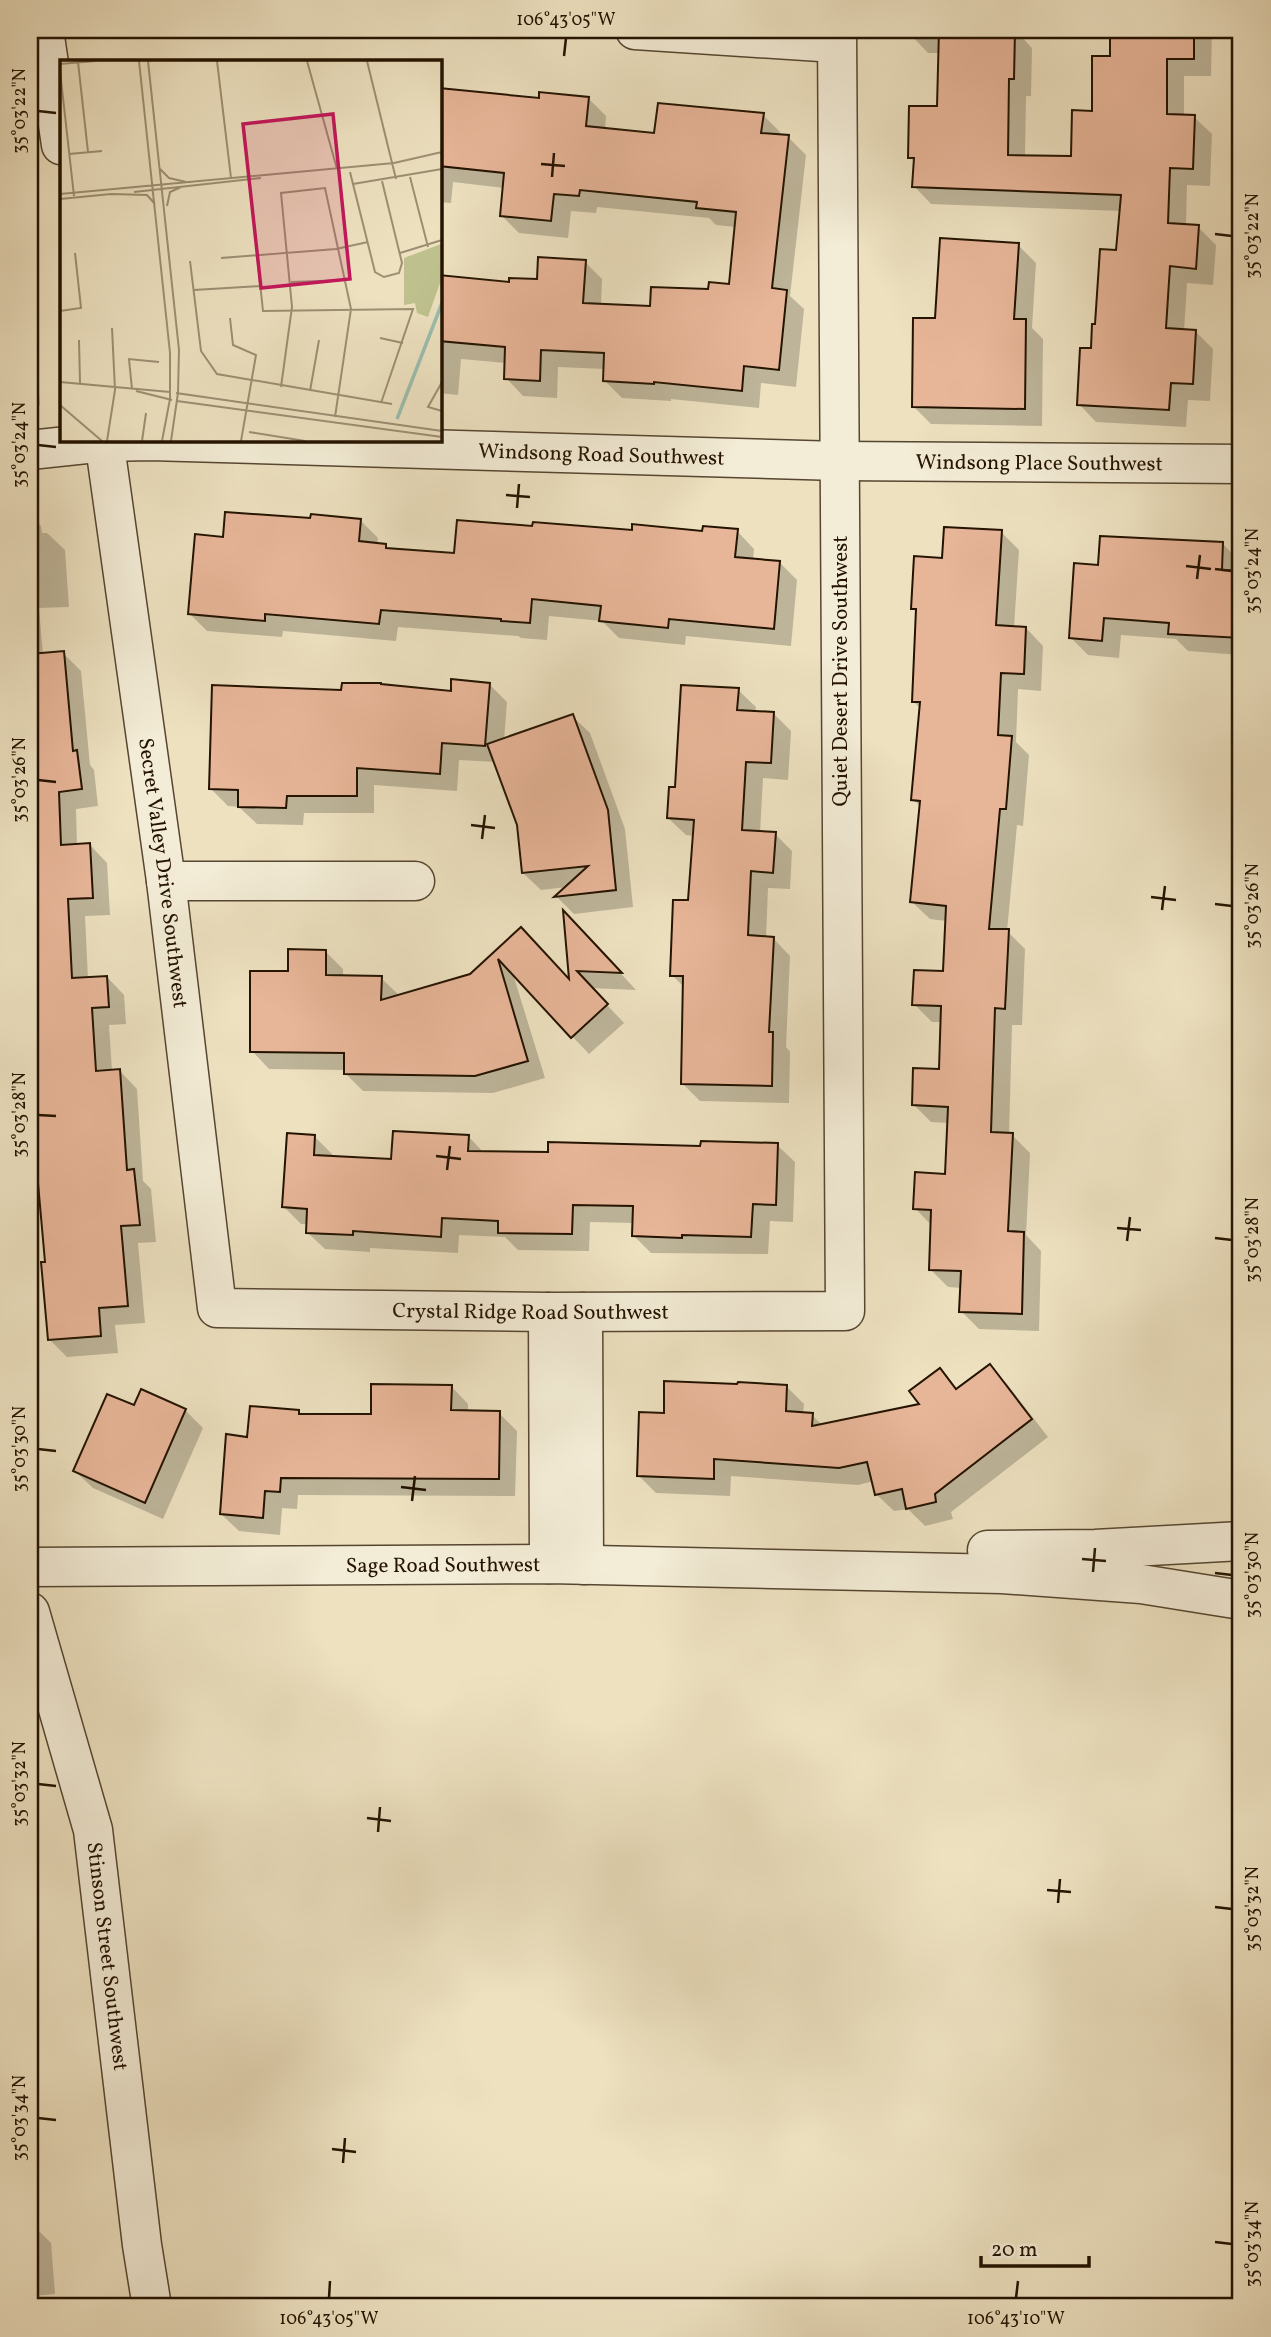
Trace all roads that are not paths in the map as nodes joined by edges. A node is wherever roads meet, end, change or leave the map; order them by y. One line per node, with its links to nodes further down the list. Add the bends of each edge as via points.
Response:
1 (44, 30): 4 (street)
2 (635, 30): 3 (street)
3 (836, 37): 7 (street, Quiet Desert Drive Southwest)
4 (60, 138)
5 (105, 441): 6 (street, Windsong Road Southwest); 7 (street, Windsong Road Southwest); 9 (street, Secret Valley Drive Southwest)
6 (30, 450)
7 (838, 461): 8 (street, Windsong Place Southwest); 12 (street, Quiet Desert Drive Southwest)
8 (1241, 464)
9 (166, 881): 10 (street); 11 (street, Secret Valley Drive Southwest)
10 (415, 881)
11 (217, 1308): 13 (street, Crystal Ridge Road Southwest)
12 (845, 1311): 13 (street, Crystal Ridge Road Southwest)
13 (566, 1312): 15 (street)
14 (1241, 1541): 17 (street, via 1095,1549 875,1552)
15 (566, 1564): 16 (street, Sage Road Southwest); 17 (street, Sage Road Southwest)
16 (30, 1567)
17 (857, 1571): 18 (street, Sage Road Southwest, via 1002,1574 1141,1584)
18 (1241, 1600)
19 (30, 1612): 20 (street, Stinson Street Southwest, via 93,1830)
20 (152, 2307)

